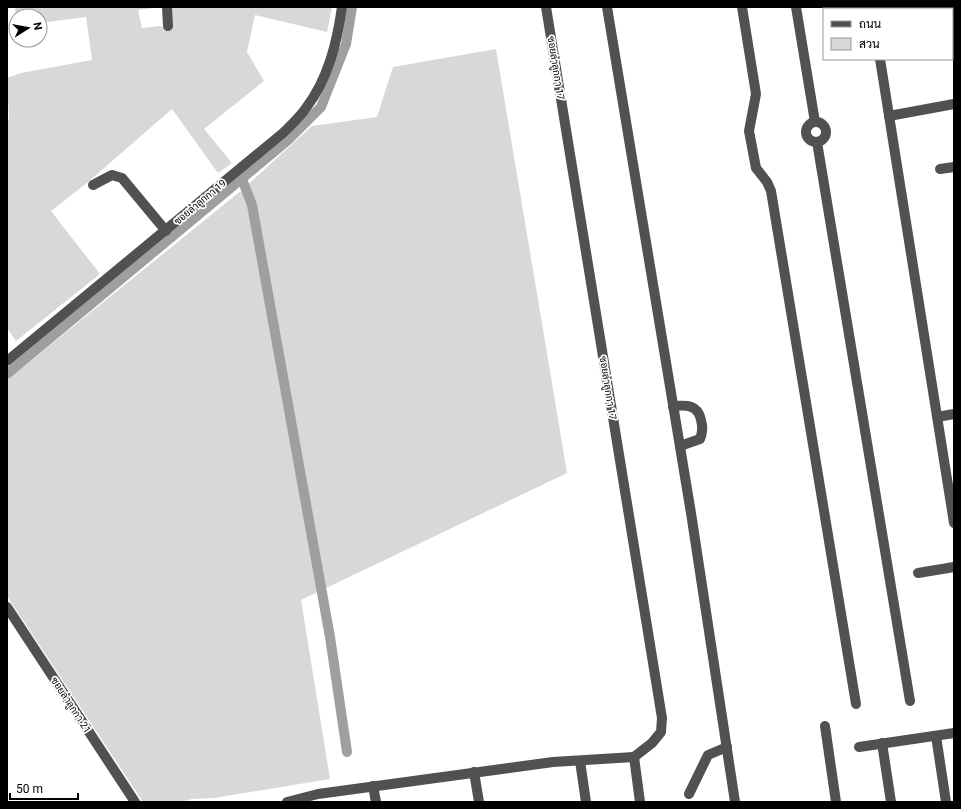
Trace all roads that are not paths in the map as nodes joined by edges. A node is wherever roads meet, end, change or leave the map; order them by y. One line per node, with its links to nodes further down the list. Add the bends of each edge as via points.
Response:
1 (167, 7): 9 (street)
2 (342, 7): 16 (street, ซอยลำลูกกา 19, via 334,48 326,72 306,108 283,133)
3 (546, 7): 34 (street, ซอยลำลูกกา 17, via 662,718 661,732)
4 (607, 7): 18 (street)
5 (742, 7): 27 (street, via 756,94 749,131 756,168 771,191)
6 (796, 7): 26 (street, via 815,122 808,126 806,131 809,139 817,142)
7 (953, 7): 8 (street)
8 (954, 12)
9 (168, 26)
10 (880, 60): 12 (street)
11 (954, 104): 12 (street)
12 (889, 116): 20 (street)
13 (954, 167): 14 (street)
14 (940, 169)
15 (93, 185): 16 (street, via 112,175 122,178)
16 (166, 231): 17 (street, ซอยลำลูกกา 19)
17 (7, 361)
18 (673, 406): 21 (street); 21 (street, via 691,406 696,409 702,424 703,432 700,439)
19 (954, 414): 20 (street)
20 (937, 417): 22 (street)
21 (680, 446): 32 (street)
22 (954, 523)
23 (954, 567): 24 (street)
24 (918, 573)
25 (7, 607): 39 (street, ซอยลำลูกกา 21)
26 (910, 701)
27 (856, 704)
28 (825, 726): 46 (street)
29 (954, 733): 30 (street)
30 (936, 736): 31 (street); 48 (street)
31 (882, 743): 33 (street); 47 (street)
32 (727, 747): 38 (street, via 708,756); 45 (street)
33 (859, 747)
34 (634, 757): 35 (street); 44 (street)
35 (580, 760): 36 (street); 43 (street)
36 (474, 772): 37 (street); 42 (street)
37 (373, 786): 40 (street, via 318,794); 41 (street)
38 (689, 794)
39 (135, 802)
40 (287, 802)
41 (376, 802)
42 (479, 802)
43 (586, 802)
44 (640, 802)
45 (735, 802)
46 (836, 802)
47 (891, 802)
48 (946, 802)

